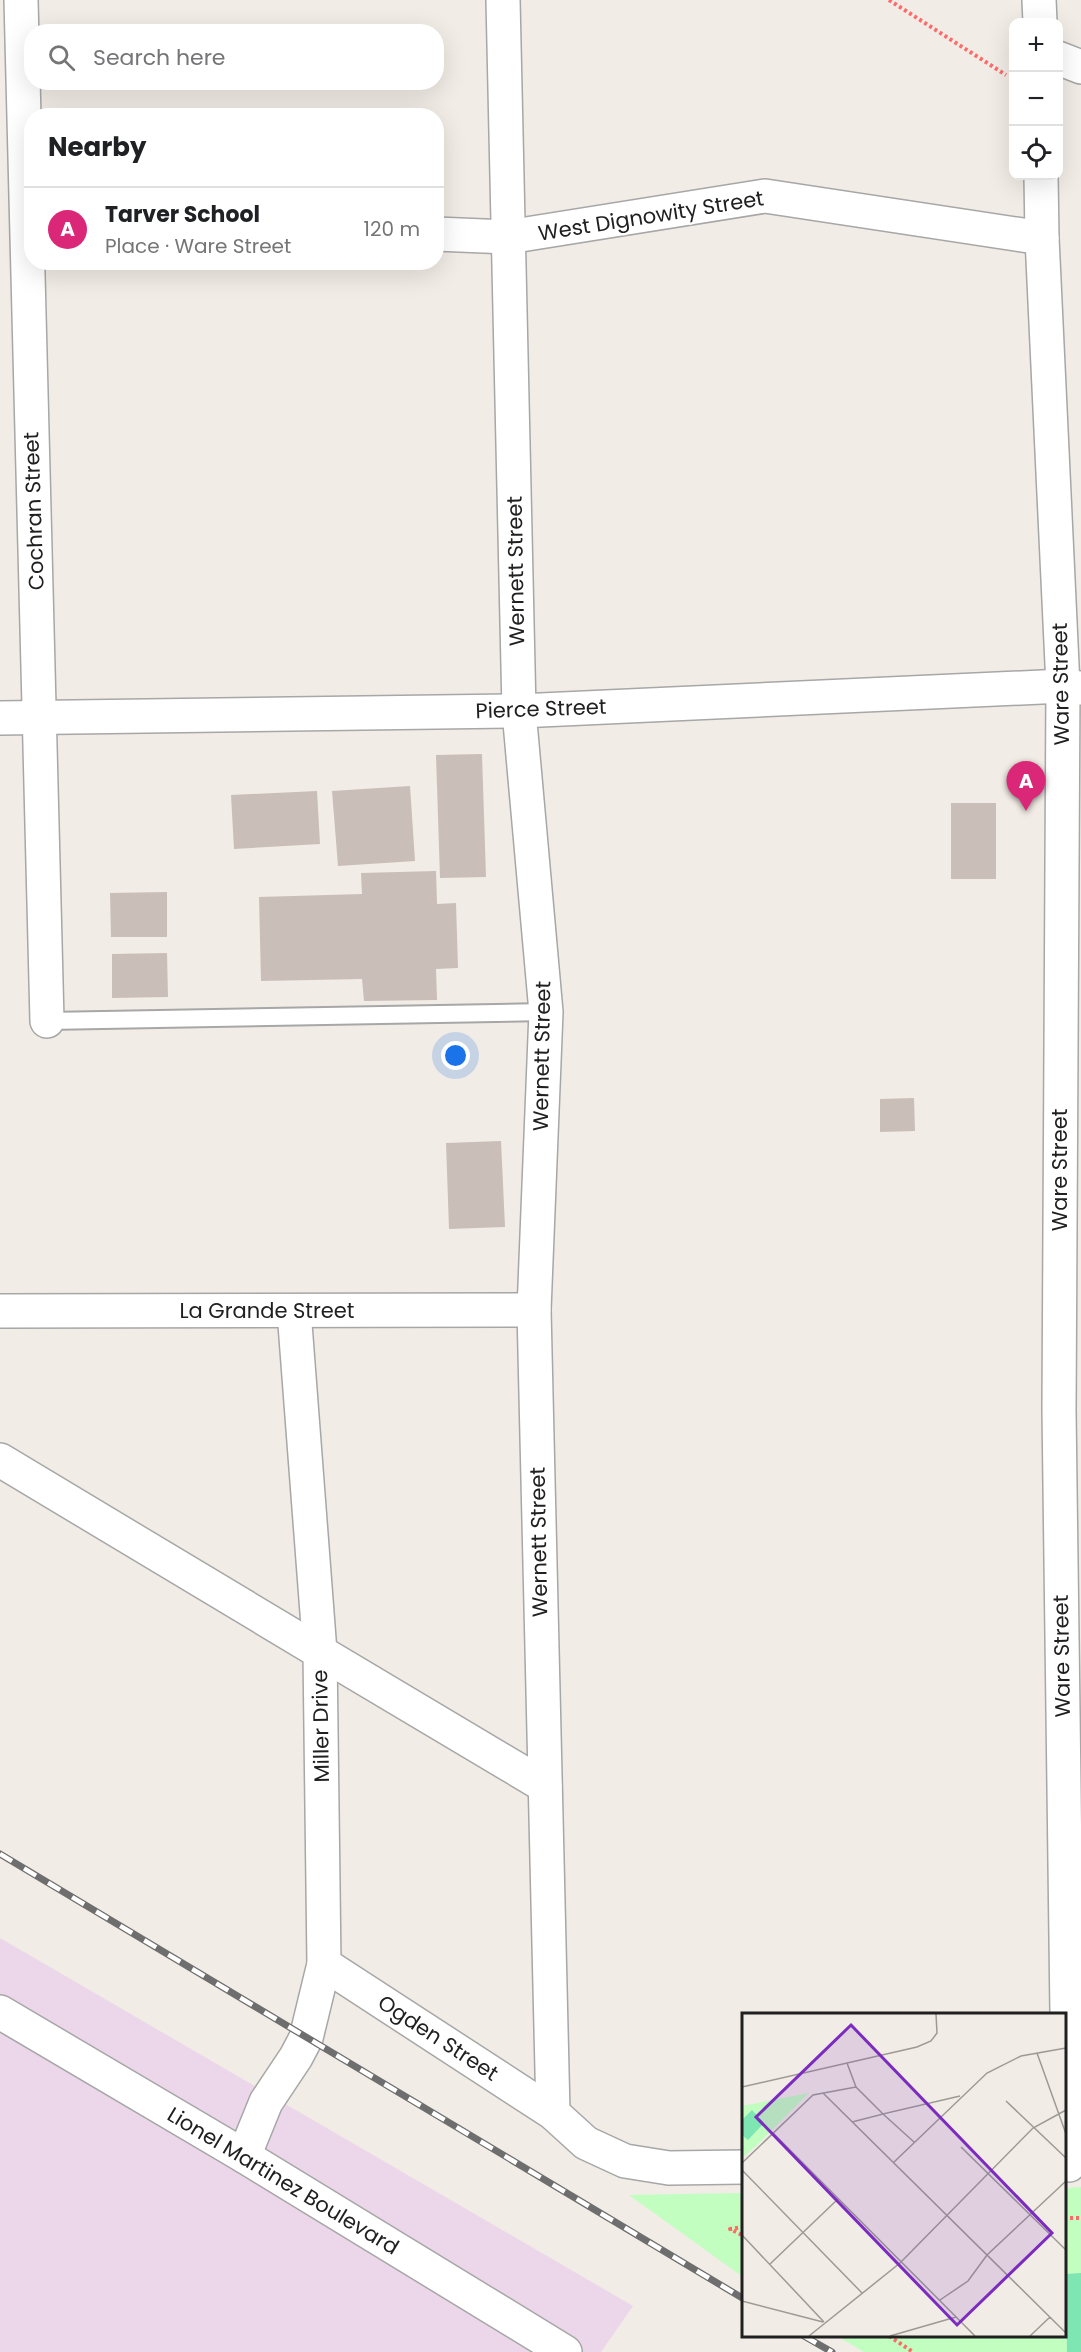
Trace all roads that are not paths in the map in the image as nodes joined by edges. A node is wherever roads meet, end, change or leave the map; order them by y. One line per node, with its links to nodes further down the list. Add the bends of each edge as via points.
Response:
1 (21, 0): 8 (street, Cochran Street)
2 (502, 0): 10 (street, Wernett Street)
3 (1039, 0): 4 (street)
4 (1040, 18)
5 (1063, 60): 6 (street)
6 (1081, 67)
7 (1041, 180): 11 (street, Ware Street)
8 (19, 214): 15 (street, Cochran Street)
9 (444, 234): 10 (street, West Dignowity Street)
10 (508, 237): 11 (street, West Dignowity Street, via 765,196); 13 (street, Wernett Street)
11 (1042, 238): 12 (street, Ware Street)
12 (1072, 687): 13 (street, Pierce Street); 21 (street, Ware Street)
13 (519, 711): 15 (street, Pierce Street); 16 (street, Wernett Street)
14 (0, 718): 15 (street, Pierce Street)
15 (41, 718): 17 (street, Cochran Street)
16 (546, 1012): 17 (lane); 18 (street, Wernett Street)
17 (47, 1021)
18 (534, 1310): 20 (street, La Grande Street); 24 (street, Wernett Street)
19 (0, 1311): 20 (street, La Grande Street)
20 (294, 1311): 23 (street)
21 (1070, 1410): 29 (street, Ware Street)
22 (0, 1460): 23 (street, Miller Drive)
23 (320, 1652): 24 (street); 25 (street, Miller Drive)
24 (545, 1786): 27 (street, Wernett Street)
25 (324, 1964): 27 (street, Ogden Street); 28 (street, Miller Drive, via 306,2038 266,2102)
26 (0, 2012): 28 (street, Lionel Martinez Boulevard)
27 (553, 2113): 30 (street, Ogden Street, via 586,2144 625,2162 669,2168)
28 (243, 2156): 31 (street, Lionel Martinez Boulevard)
29 (1072, 2165)
30 (742, 2167)
31 (565, 2352)

